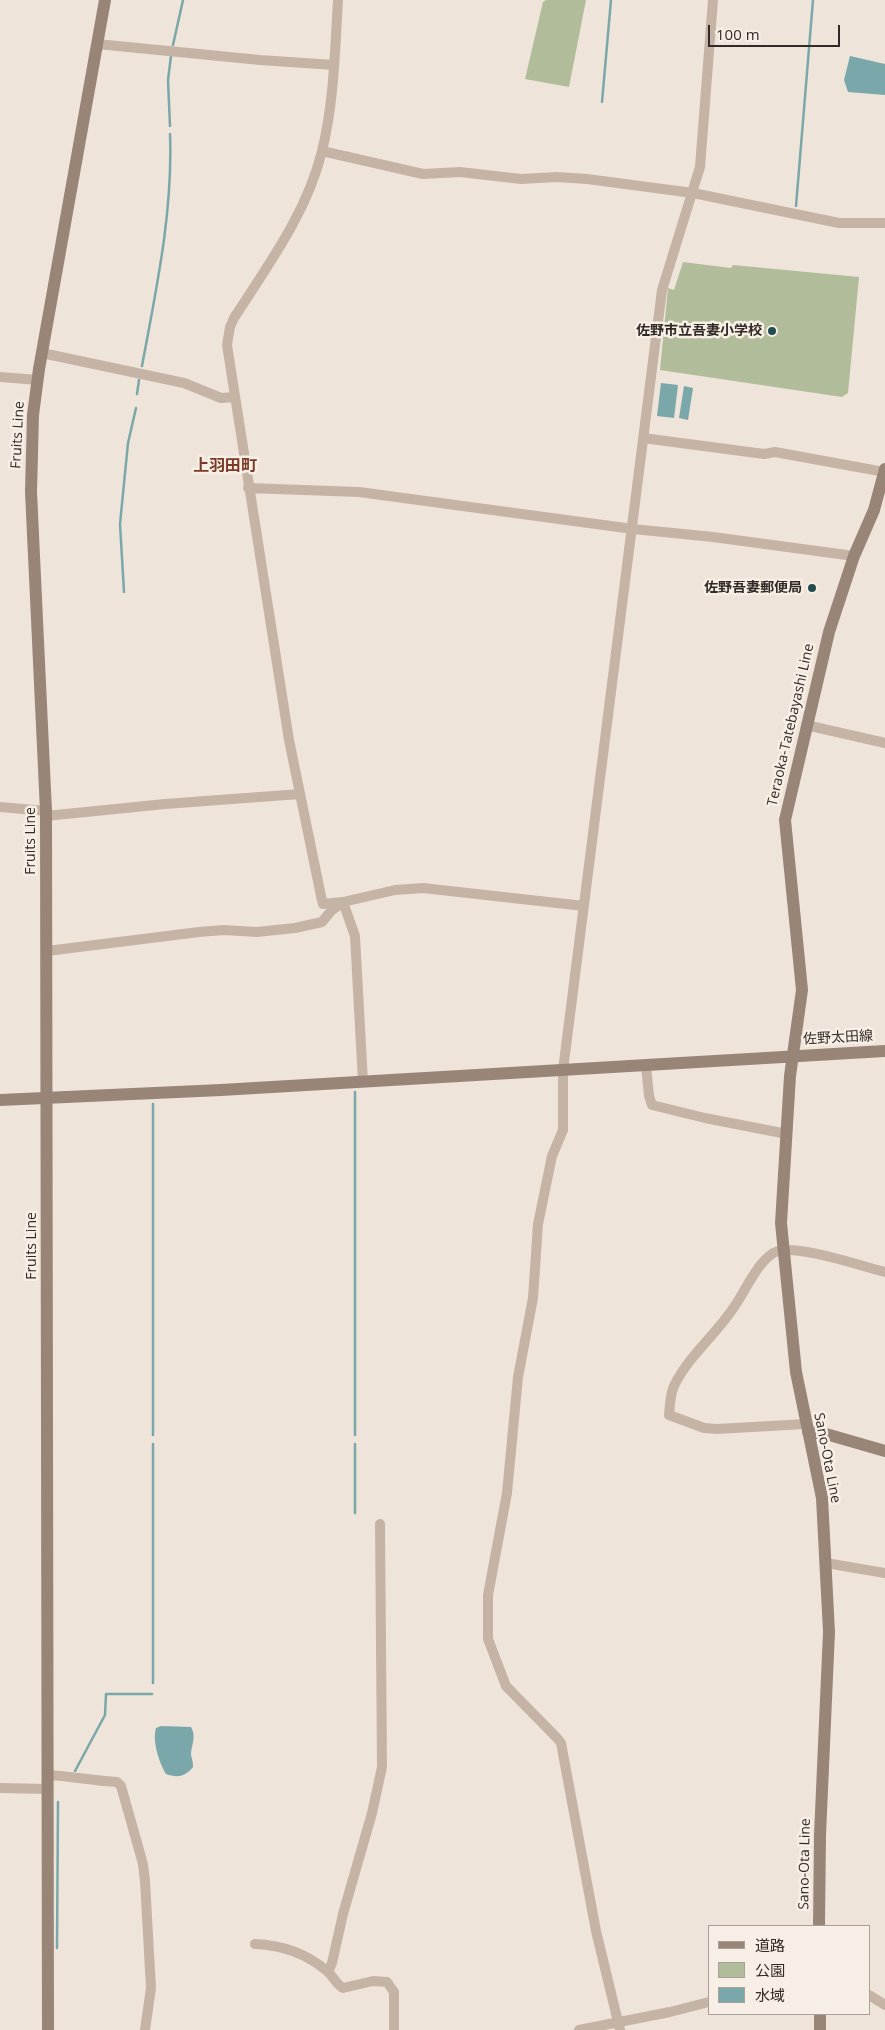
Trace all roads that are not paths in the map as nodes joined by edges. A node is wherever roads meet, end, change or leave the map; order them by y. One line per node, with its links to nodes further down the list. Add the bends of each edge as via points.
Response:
1 (105, 0): 4 (street, Fruits Line)
2 (338, 0): 5 (street)
3 (713, 0): 7 (street, via 700,167)
4 (97, 44): 5 (street); 9 (street, Fruits Line)
5 (334, 65): 6 (street)
6 (322, 151): 7 (street, via 423,174 460,172 520,179 587,179); 12 (street, via 305,198 273,260 230,327 227,345)
7 (693, 193): 8 (street, via 839,223); 13 (street, via 662,290)
8 (885, 223)
9 (42, 353): 11 (street, Fruits Line); 12 (street, via 184,383 221,398)
10 (0, 376): 11 (street)
11 (38, 380): 22 (street, Fruits Line, via 31,492)
12 (235, 396): 15 (street)
13 (643, 438): 14 (street, via 764,454 775,452); 16 (street)
14 (885, 471): 17 (street, Teraoka-Tatebayashi Line, via 874,510)
15 (248, 488): 16 (street, via 359,492); 20 (street)
16 (633, 530): 17 (street); 24 (street)
17 (854, 556): 18 (street, Teraoka-Tatebayashi Line, via 829,632)
18 (806, 725): 19 (street); 27 (street, Teraoka-Tatebayashi Line, via 785,820 802,978)
19 (885, 743)
20 (300, 794): 22 (street); 23 (street, via 323,904)
21 (0, 807): 22 (street)
22 (46, 813): 25 (street, Fruits Line)
23 (344, 902): 24 (street, via 395,890 423,888); 25 (street, via 322,922 295,928 199,932); 30 (street, via 355,936)
24 (584, 906): 29 (street)
25 (46, 951): 31 (street, Fruits Line)
26 (885, 1051): 27 (street, 佐野太田線)
27 (793, 1056): 28 (street, 佐野太田線); 33 (street, Sano-Ota Line)
28 (646, 1066): 29 (street, 佐野太田線); 33 (street, via 652,1105)
29 (563, 1070): 30 (street, 佐野太田線); 51 (street, via 563,1130 552,1156 538,1224 533,1298 518,1377 507,1493 488,1595 488,1639 506,1686 561,1743 596,1930)
30 (363, 1082): 31 (street, 佐野太田線)
31 (46, 1098): 32 (street, 佐野太田線); 41 (street, Fruits Line)
32 (0, 1100)
33 (787, 1134): 34 (street, Sano-Ota Line, via 781,1223)
34 (784, 1250): 35 (street, via 843,1260); 36 (street, Sano-Ota Line, via 796,1372); 36 (street, via 775,1252 761,1263 733,1309 689,1361 673,1387 668,1415 704,1428)
35 (885, 1272)
36 (806, 1428): 37 (street); 39 (street, Sano-Ota Line, via 822,1498)
37 (885, 1451)
38 (380, 1524): 46 (street, via 382,1766)
39 (826, 1563): 40 (street); 44 (street, Sano-Ota Line, via 829,1632 820,1835)
40 (885, 1573)
41 (48, 1775): 43 (street, Fruits Line); 53 (street, via 117,1782 121,1786 145,1881 151,1988)
42 (0, 1788): 43 (street)
43 (48, 1789): 52 (street, Fruits Line)
44 (820, 1925)
45 (255, 1944): 46 (street, via 290,1950)
46 (328, 1972): 54 (street, via 343,1988 378,1981 390,1984 394,1992)
47 (870, 1996): 49 (street)
48 (708, 2002): 51 (street)
49 (885, 2004)
50 (820, 2015): 56 (street)
51 (620, 2026): 55 (street)
52 (48, 2030)
53 (145, 2030)
54 (394, 2030)
55 (579, 2030)
56 (820, 2030)

